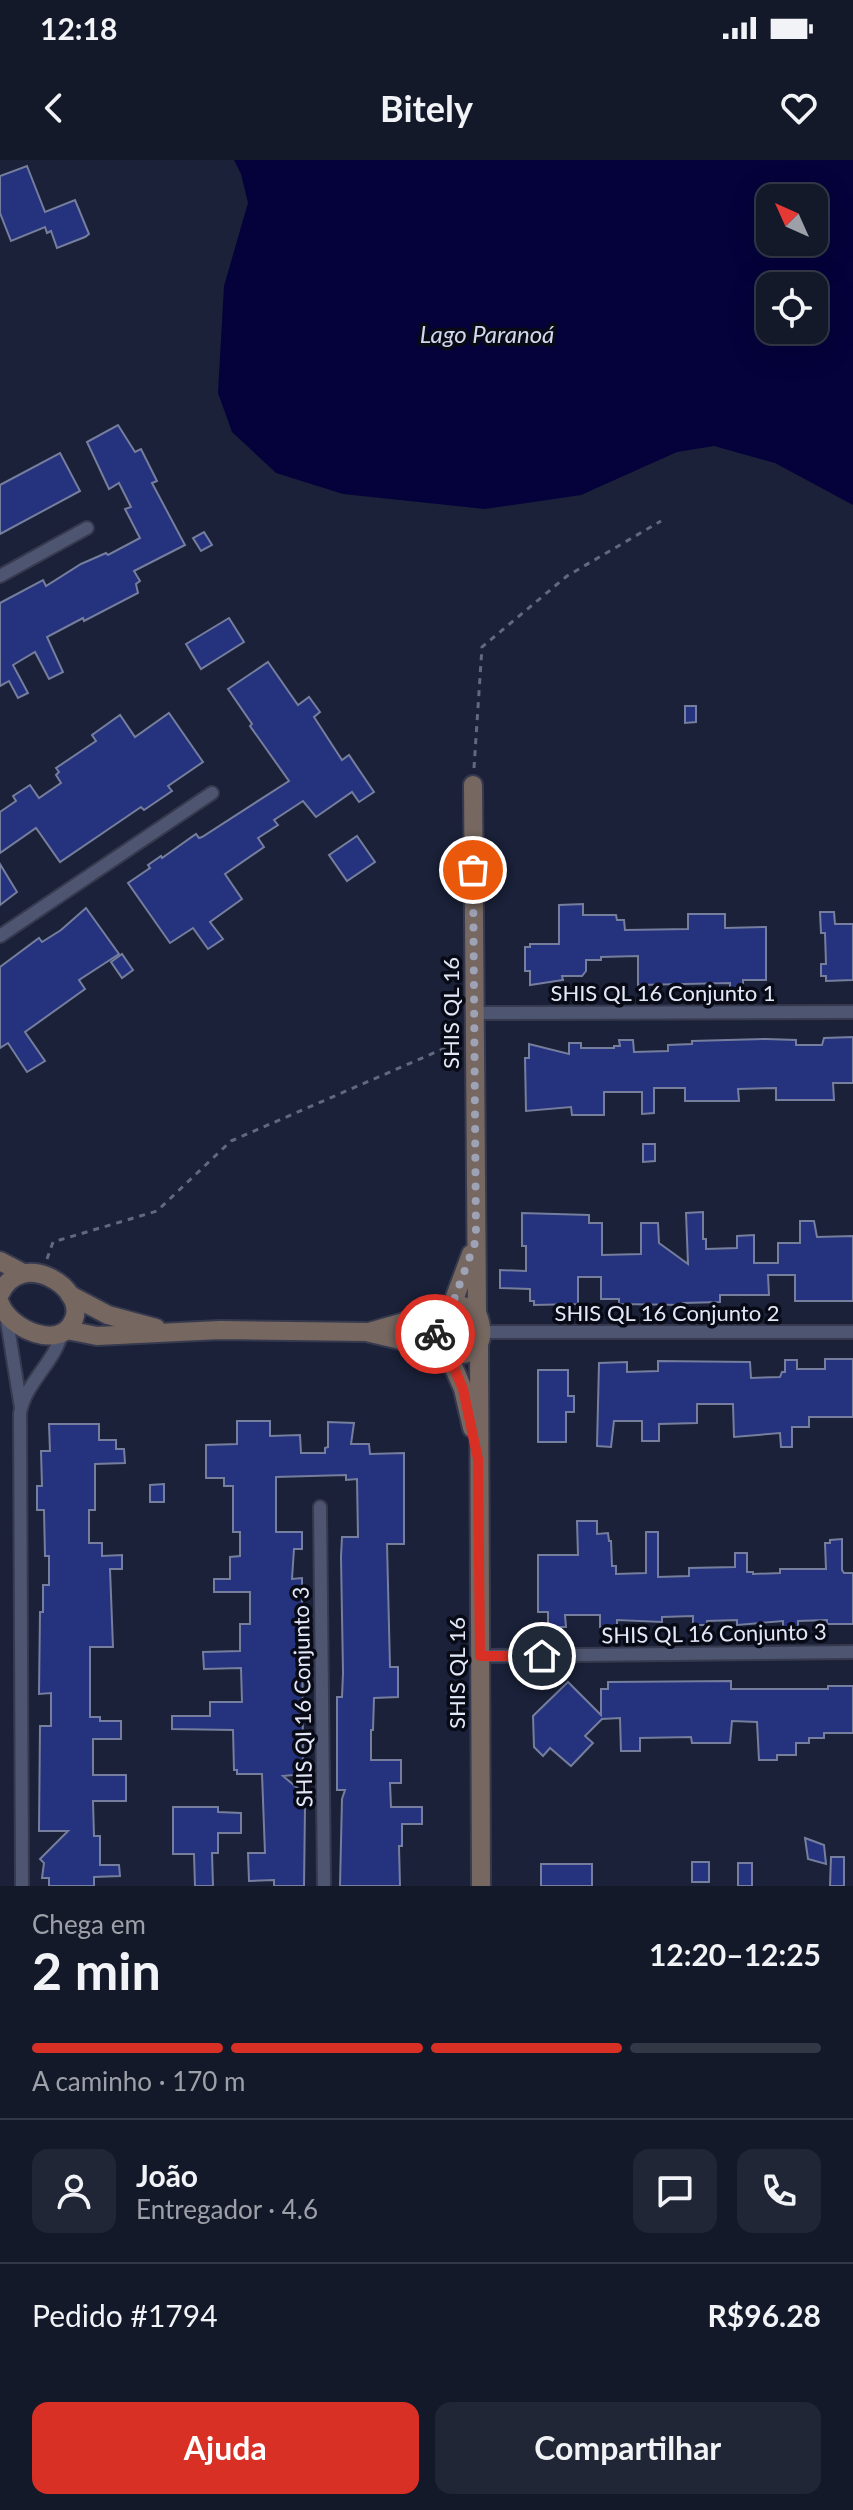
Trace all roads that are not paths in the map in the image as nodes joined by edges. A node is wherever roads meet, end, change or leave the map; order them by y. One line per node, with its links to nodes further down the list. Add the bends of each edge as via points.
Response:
1 (87, 528): 2 (street)
2 (0, 576)
3 (473, 785): 7 (street, SHIS QL 16)
4 (212, 793): 5 (street)
5 (0, 936)
6 (853, 1012): 7 (street, SHIS QL 16 Conjunto 1)
7 (474, 1013): 8 (street, SHIS QL 16)
8 (476, 1240): 13 (street, SHIS QL 16); 15 (street, SHIS QL 16)
9 (0, 1261): 10 (street)
10 (21, 1272): 11 (street); 12 (street, via 56,1281)
11 (0, 1294)
12 (70, 1295): 16 (street, via 75,1315); 17 (street, via 108,1315)
13 (447, 1308): 15 (street, via 468,1307); 18 (street); 21 (street, via 436,1322 435,1335)
14 (3, 1309): 16 (street, via 26,1330 54,1336); 22 (street)
15 (477, 1313): 20 (street)
16 (64, 1331): 17 (street, via 97,1336); 22 (street)
17 (167, 1332): 18 (street)
18 (366, 1332): 21 (street)
19 (853, 1332): 20 (street, SHIS QL 16 Conjunto 2)
20 (480, 1339): 21 (street, via 465,1355); 23 (street, SHIS QL 16)
21 (446, 1352): 23 (street, SHIS QL 16, via 467,1403)
22 (21, 1408): 27 (street)
23 (478, 1459): 26 (street, SHIS QL 16)
24 (320, 1507): 28 (street, SHIS QI 16 Conjunto 3)
25 (853, 1652): 26 (street, SHIS QL 16 Conjunto 3)
26 (480, 1656): 29 (street, SHIS QL 16)
27 (22, 1886)
28 (324, 1886)
29 (481, 1886)

